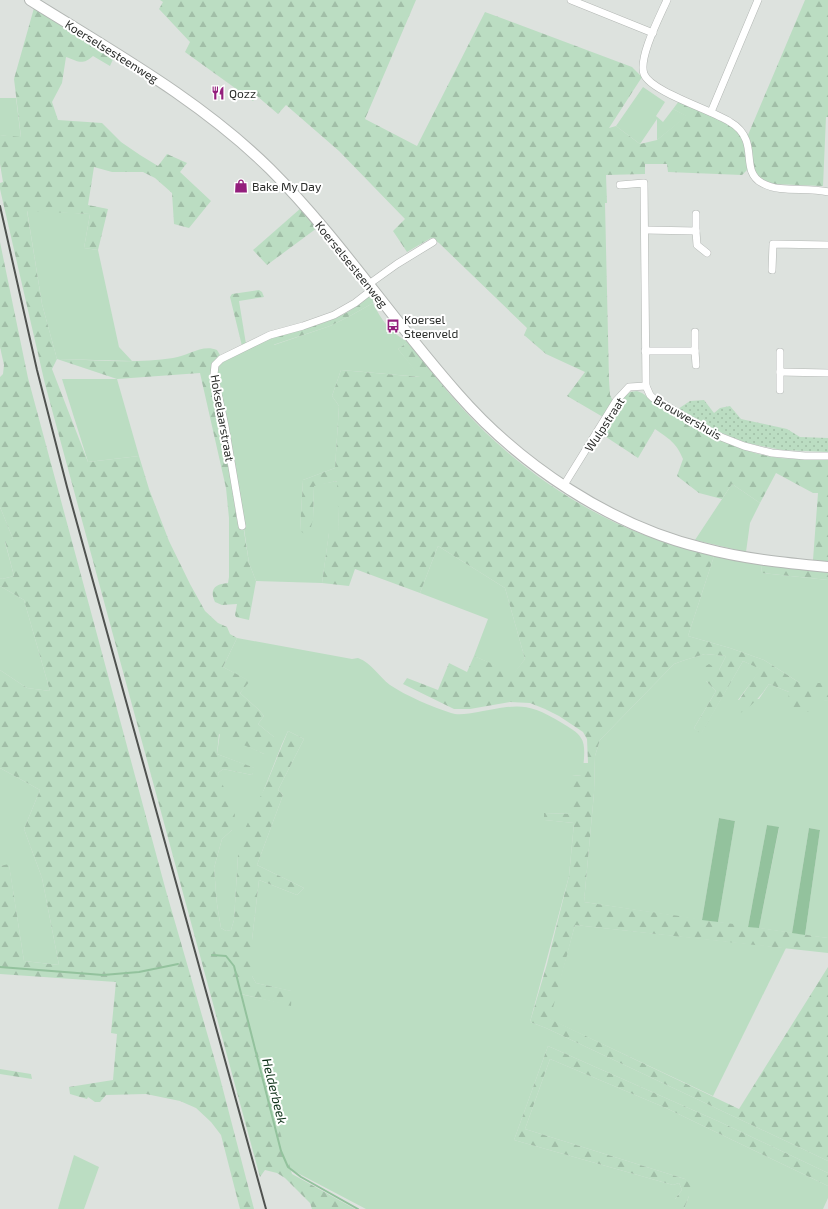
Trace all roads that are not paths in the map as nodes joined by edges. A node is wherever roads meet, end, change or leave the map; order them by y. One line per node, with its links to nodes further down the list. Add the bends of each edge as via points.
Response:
1 (572, 0): 5 (street)
2 (667, 0): 5 (street)
3 (758, 0): 6 (street)
4 (33, 1): 16 (street, Koerselsesteenweg, via 163,82 231,135 299,200)
5 (653, 33): 6 (street, via 643,62 644,75 648,81 661,90)
6 (711, 112): 8 (street, via 731,122 744,135 750,169 757,180 777,188)
7 (620, 185): 10 (street, via 644,183)
8 (828, 192)
9 (696, 214): 11 (street)
10 (645, 230): 11 (street); 18 (street)
11 (696, 231): 14 (street, via 697,245)
12 (433, 242): 16 (street, via 398,264)
13 (828, 245): 15 (street, via 773,244)
14 (707, 253)
15 (772, 270)
16 (371, 287): 27 (street, Koerselsesteenweg, via 476,414 526,460); 28 (street, Hokselaarstraat, via 355,303 334,315 270,335 221,359 215,365 214,375)
17 (695, 332): 19 (street)
18 (646, 351): 19 (street); 24 (street)
19 (695, 351): 21 (street)
20 (780, 352): 22 (street)
21 (696, 365)
22 (780, 372): 23 (street); 25 (street)
23 (828, 373)
24 (646, 386): 26 (street, Brouwershuis, via 654,398 716,435 744,446 772,453); 27 (street, Wulpstraat, via 629,387 616,401)
25 (780, 390)
26 (828, 456)
27 (564, 485): 29 (street, Koerselsesteenweg, via 623,520 701,548 754,559)
28 (242, 526)
29 (828, 567)

